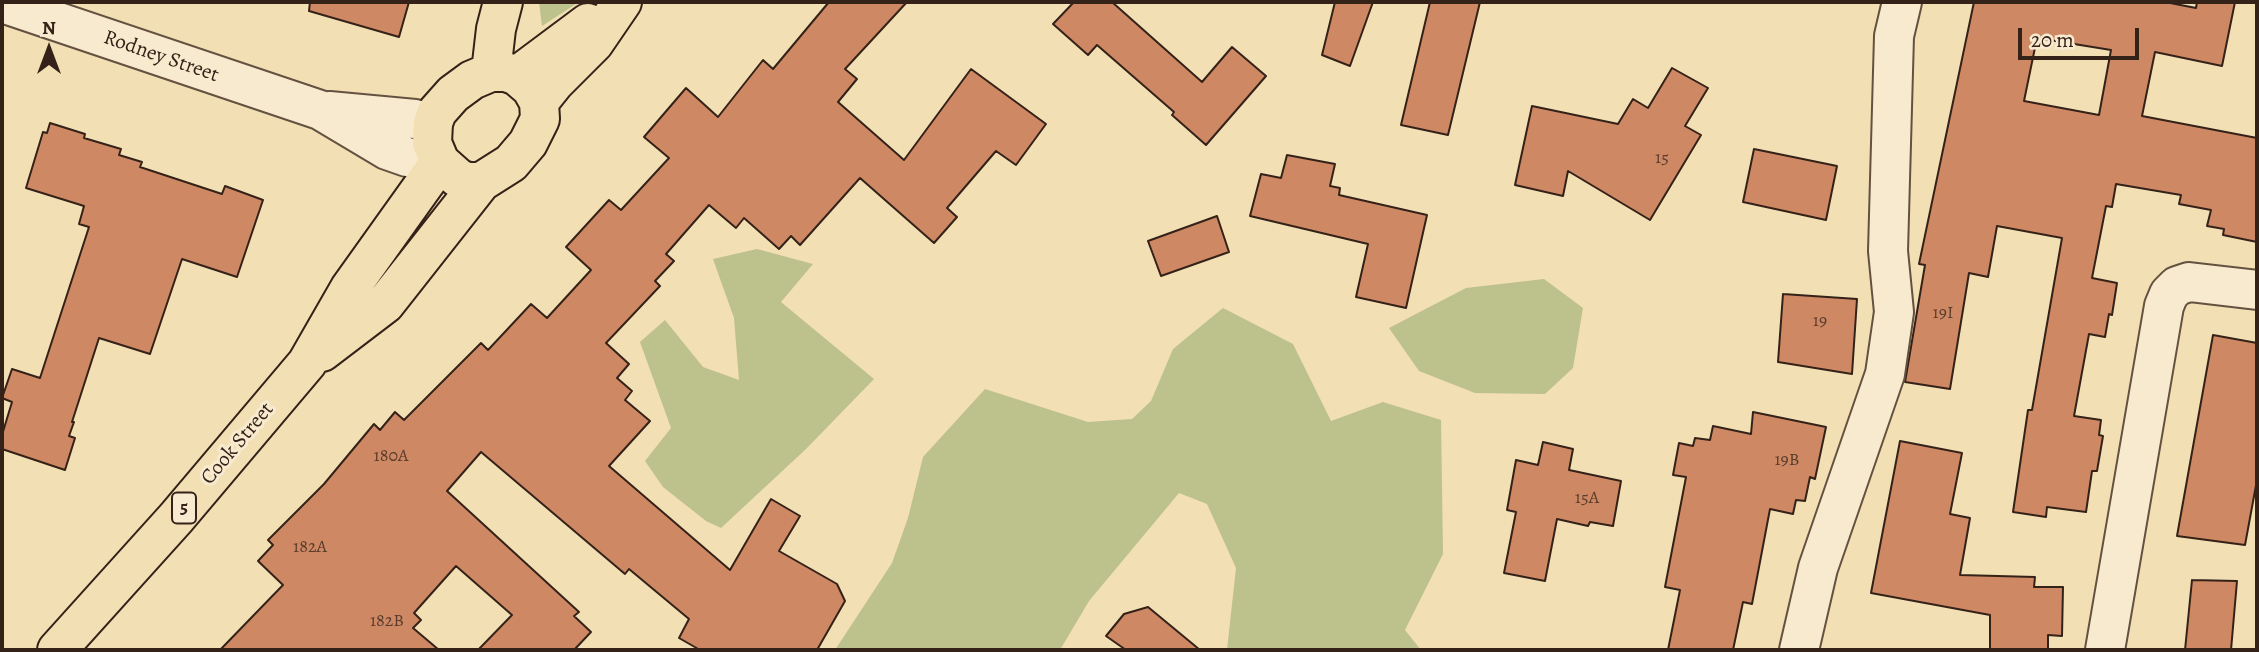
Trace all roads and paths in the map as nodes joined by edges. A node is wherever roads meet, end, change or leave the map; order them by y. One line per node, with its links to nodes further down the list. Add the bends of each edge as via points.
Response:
1 (503, 2): 5 (main road, via 496,29)
2 (622, 2): 5 (main road, via 570,35)
3 (1902, 2): 13 (street, via 1894,36 1888,251 1894,312 1885,374 1818,568)
4 (2, 3): 6 (street, Rodney Street)
5 (516, 83): 7 (main road, via 472,80 453,94); 9 (main road, 5, via 540,118 511,163)
6 (320, 110): 7 (street, Rodney Street); 8 (street, Rodney Street, via 387,150)
7 (433, 122): 8 (main road, via 432,143)
8 (440, 162): 9 (main road, via 458,178); 11 (main road, Cook Street / 5, via 350,288)
9 (481, 182): 11 (main road, Cook Street / 5, via 385,304)
10 (2257, 290): 14 (street, via 2189,282 2169,294)
11 (307, 363): 12 (main road, Cook Street / 5)
12 (57, 650)
13 (1799, 650)
14 (2105, 650)

